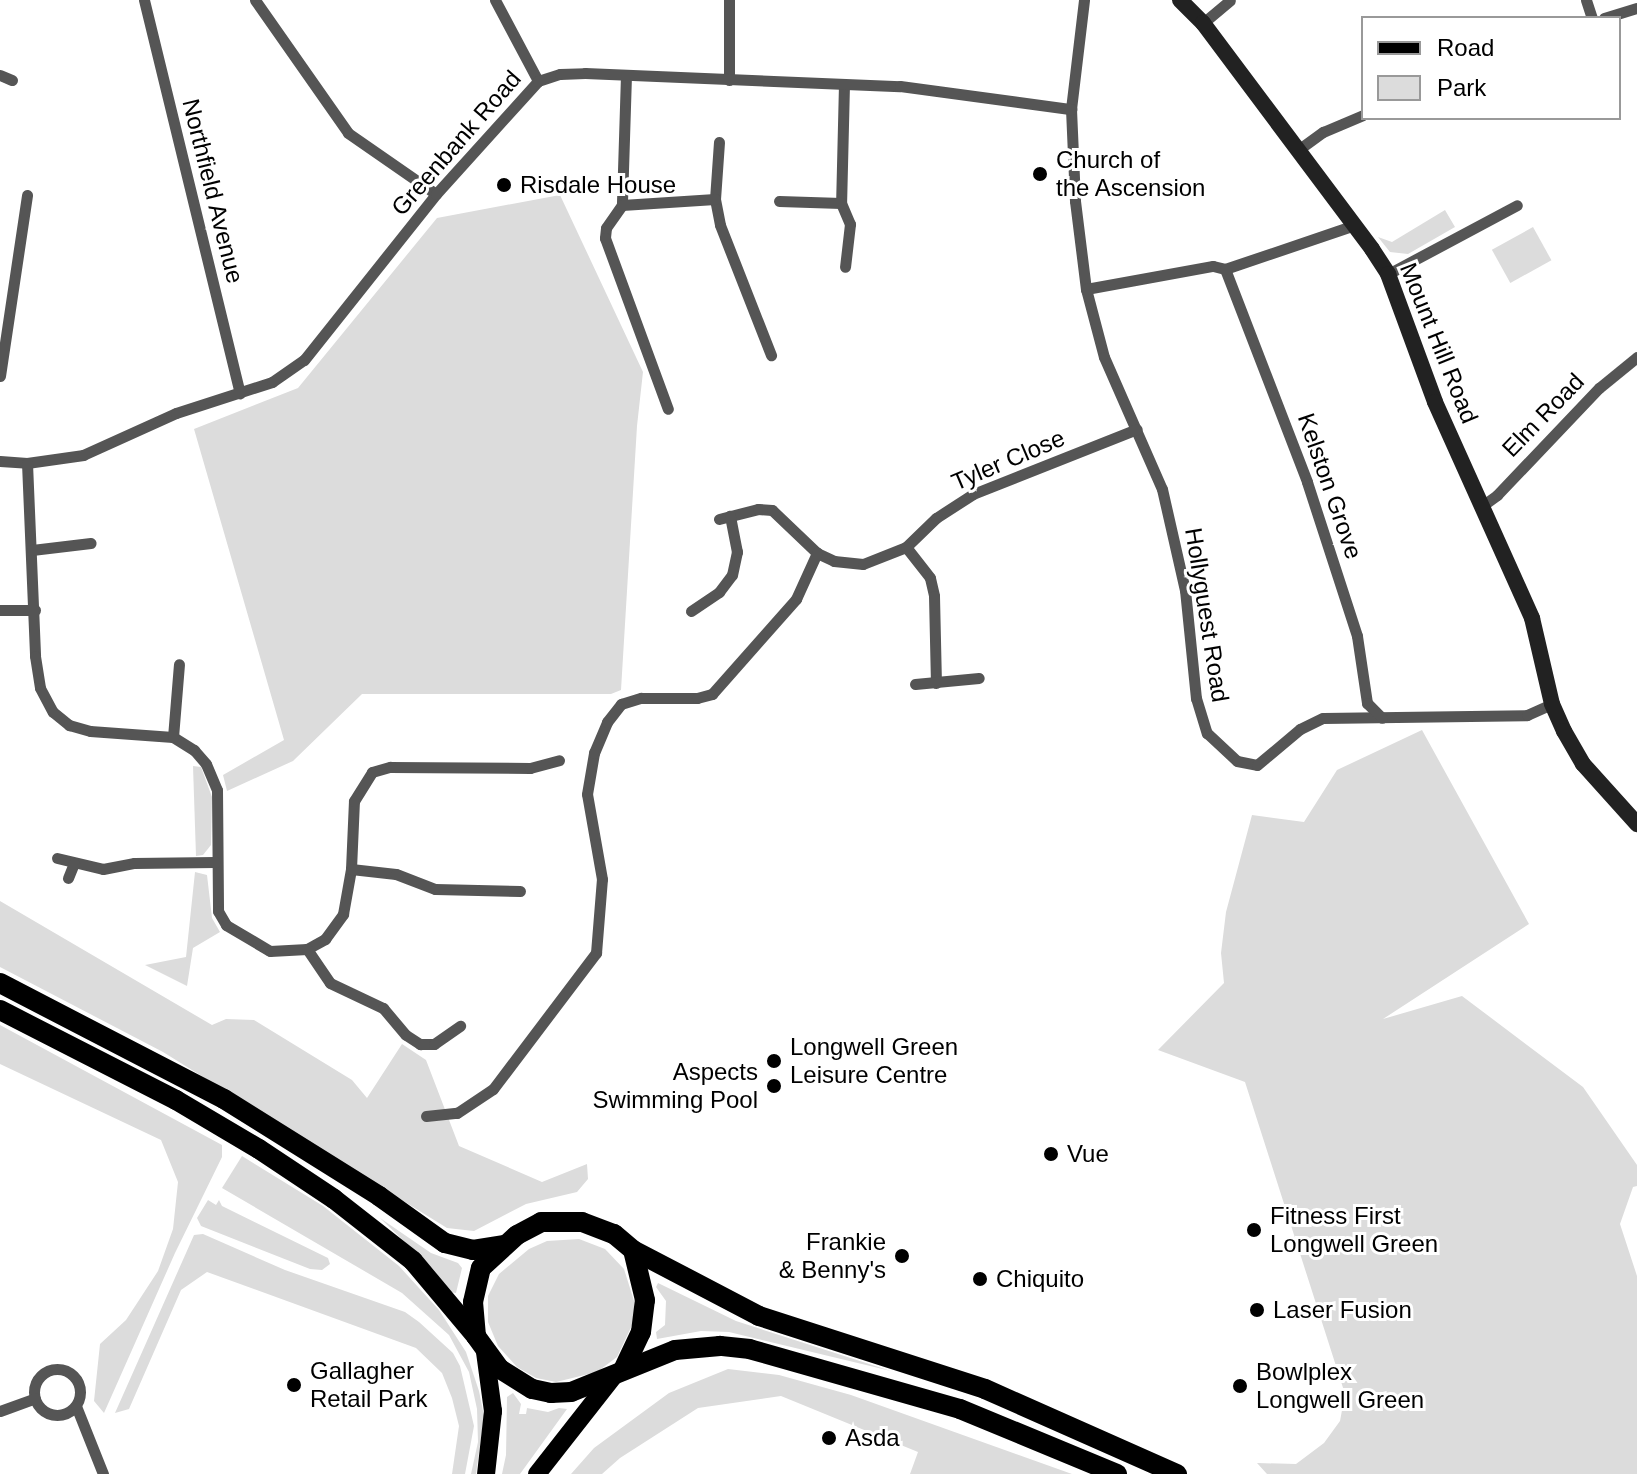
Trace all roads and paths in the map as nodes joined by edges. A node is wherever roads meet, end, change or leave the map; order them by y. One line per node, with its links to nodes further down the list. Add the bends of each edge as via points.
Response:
1 (144, 0): 36 (street, Northfield Avenue)
2 (255, 0): 21 (street, via 348,133)
3 (495, 0): 15 (street)
4 (729, 0): 14 (street)
5 (1084, 0): 17 (street, Hollyguest Road)
6 (1180, 0): 10 (street, Mount Hill Road)
7 (1230, 0): 10 (street)
8 (1637, 8): 9 (street)
9 (1611, 16)
10 (1203, 23): 20 (street, Mount Hill Road)
11 (0, 75): 13 (street)
12 (626, 75): 14 (street, Greenbank Road); 15 (street, Greenbank Road, via 560,74); 26 (street)
13 (12, 80)
14 (729, 80): 16 (street, Greenbank Road)
15 (538, 81): 21 (street, Greenbank Road)
16 (844, 84): 17 (street, Greenbank Road, via 900,86); 25 (street)
17 (1071, 109): 32 (street, Hollyguest Road)
18 (1361, 116): 20 (street)
19 (719, 142): 23 (street)
20 (1298, 150): 28 (street, Mount Hill Road)
21 (436, 194): 36 (street, Greenbank Road, via 304,360 272,382)
22 (27, 195): 35 (street)
23 (715, 199): 26 (street); 33 (street, via 725,239)
24 (779, 201): 25 (street)
25 (841, 203): 29 (street, via 850,224)
26 (622, 205): 37 (street, via 605,238)
27 (1517, 205): 31 (street)
28 (1355, 225): 30 (street); 31 (street, Mount Hill Road)
29 (845, 267)
30 (1225, 269): 32 (street, via 1213,266); 54 (street, Kelston Grove, via 1316,510 1357,636 1367,703)
31 (1388, 274): 41 (street, Mount Hill Road, via 1435,402)
32 (1086, 289): 38 (street, Hollyguest Road, via 1104,357)
33 (771, 355)
34 (1637, 357): 41 (street, Elm Road)
35 (0, 376)
36 (240, 393): 40 (street, Greenbank Road, via 176,413 83,455)
37 (668, 409)
38 (1137, 429): 43 (street, Tyler Close, via 973,494 936,518); 54 (street, Hollyguest Road, via 1162,489 1178,555 1194,681 1207,733 1245,765 1263,763 1300,729 1323,718)
39 (0, 461): 40 (street, Greenbank Road)
40 (27, 463): 44 (street)
41 (1482, 506): 53 (street, Mount Hill Road, via 1532,618)
42 (91, 543): 44 (street)
43 (906, 547): 45 (street, Tyler Close, via 863,564); 51 (street, via 930,578 934,596)
44 (32, 550): 47 (street)
45 (817, 553): 48 (street, Tyler Close, via 772,510 724,518 737,552 732,575 719,592); 68 (street, via 796,599 712,694 641,698 621,704 607,722 594,753 587,794 602,879 596,953 493,1089 457,1113)
46 (0, 610): 47 (street)
47 (35, 610): 55 (street, via 40,688 53,712 69,725 90,731)
48 (691, 611)
49 (179, 664): 55 (street)
50 (979, 678): 51 (street)
51 (936, 683): 52 (street)
52 (915, 684)
53 (1552, 704): 54 (street, Hollyguest Road, via 1527,715); 57 (street, Mount Hill Road, via 1583,764)
54 (1382, 718)
55 (173, 737): 59 (street, via 206,764 217,790)
56 (559, 760): 61 (street, via 530,768 390,767 372,772 354,801)
57 (1637, 824)
58 (57, 858): 60 (street)
59 (215, 862): 60 (street, via 134,863 103,869); 64 (street, via 218,911 226,925 270,951)
60 (74, 863): 62 (street)
61 (351, 869): 63 (street, via 396,874 435,889); 64 (street, via 343,914 325,939)
62 (68, 878)
63 (520, 891)
64 (307, 949): 67 (street, via 330,983 383,1008 420,1044 434,1044)
65 (0, 983): 69 (highway, via 224,1099 445,1243 473,1250)
66 (0, 1010): 71 (highway, via 176,1100 334,1199 413,1261)
67 (460, 1026)
68 (426, 1116)
69 (505, 1245): 70 (highway, via 541,1222 563,1220 600,1228); 71 (highway, via 481,1268 473,1302)
70 (633, 1250): 72 (highway, via 645,1300 641,1332); 80 (highway, via 759,1316 985,1389)
71 (480, 1344): 72 (highway, via 521,1385 551,1393 571,1392); 77 (main road, via 493,1411)
72 (618, 1374): 78 (main road); 79 (highway, via 675,1350 750,1349 960,1409)
73 (35, 1398): 74 (street, via 51,1414); 74 (street, via 37,1380 56,1369 66,1371 79,1385); 75 (street)
74 (76, 1406): 76 (street)
75 (0, 1411)
76 (103, 1474)
77 (486, 1474)
78 (537, 1474)
79 (1117, 1474)
80 (1177, 1474)

